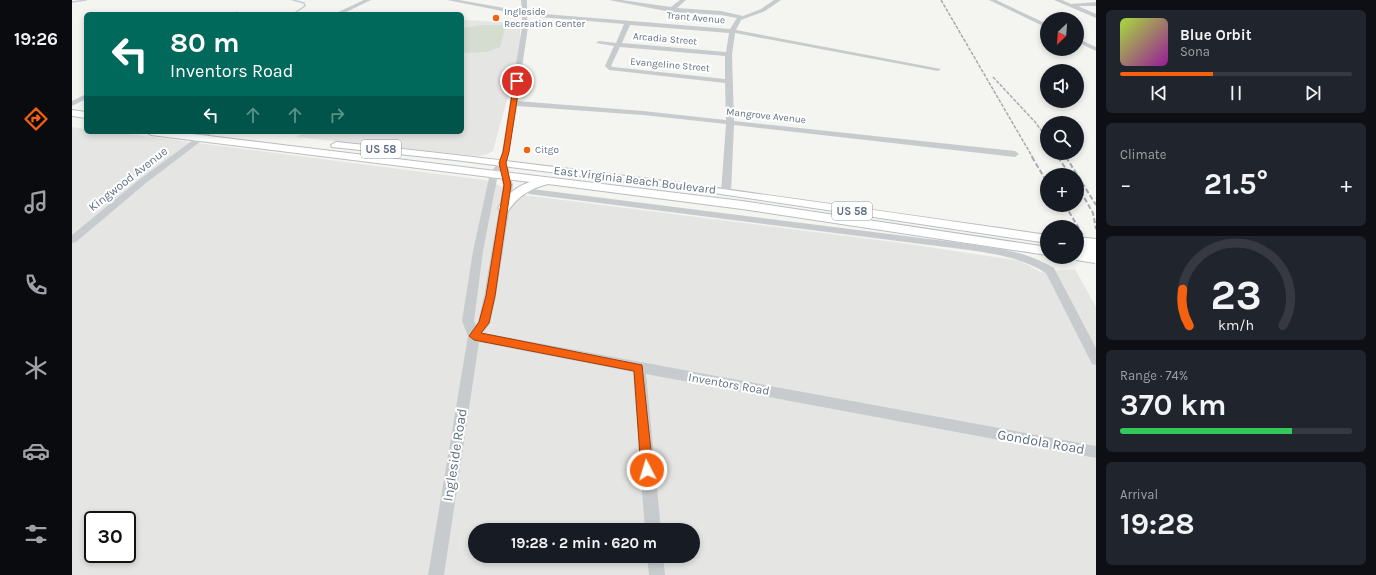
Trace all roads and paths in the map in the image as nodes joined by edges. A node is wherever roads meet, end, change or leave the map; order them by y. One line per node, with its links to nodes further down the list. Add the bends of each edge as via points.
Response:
1 (368, 0): 12 (street)
2 (450, 0): 13 (street, Trant Avenue)
3 (524, 0): 13 (street, Ingleside Road)
4 (612, 0): 11 (street)
5 (684, 0): 11 (street)
6 (778, 0): 15 (street, via 763,10)
7 (992, 0): 17 (street)
8 (1057, 0): 10 (street)
9 (1096, 4): 10 (street)
10 (1069, 5): 14 (street)
11 (671, 10): 15 (street)
12 (341, 12)
13 (525, 14): 16 (street, Trant Avenue); 27 (street, Ingleside Road)
14 (1096, 16)
15 (742, 17): 18 (street, via 737,20)
16 (628, 23): 18 (street, Trant Avenue); 21 (street)
17 (1040, 23)
18 (733, 31): 23 (street); 24 (street, Trant Avenue)
19 (599, 43): 21 (street, Arcadia Street)
20 (1084, 43): 22 (street)
21 (618, 44): 23 (street, Arcadia Street); 25 (street, Evangeline Street, via 608,66 611,69)
22 (1096, 49)
23 (730, 54): 25 (street)
24 (938, 69)
25 (728, 81): 33 (street)
26 (84, 97): 28 (street)
27 (513, 103): 33 (street, Mangrove Avenue, via 643,113); 38 (street, Ingleside Road)
28 (72, 104)
29 (72, 113): 30 (main road)
30 (84, 115)
31 (72, 122): 32 (main road)
32 (84, 124)
33 (730, 124): 37 (street, Mangrove Avenue); 44 (street)
34 (186, 134): 36 (main road, East Virginia Beach Boulevard / US 58)
35 (239, 134): 38 (main road, East Virginia Beach Boulevard / US 58)
36 (204, 135): 39 (main road, East Virginia Beach Boulevard / US 58); 51 (street, Kingwood Avenue, via 137,185)
37 (1015, 154)
38 (503, 163): 39 (street); 40 (street, Ingleside Road); 44 (main road, East Virginia Beach Boulevard / US 58)
39 (494, 173): 40 (main road, East Virginia Beach Boulevard / US 58); 59 (street, Ingleside Road, via 478,251 468,321)
40 (506, 175): 41 (main road, East Virginia Beach Boulevard / US 58); 47 (street, Ingleside Road, via 508,185)
41 (550, 181): 43 (main road, East Virginia Beach Boulevard / US 58); 47 (main road, via 517,192)
42 (532, 192): 48 (street, East Virginia Beach Boulevard)
43 (640, 192): 44 (main road, via 668,189 711,195); 45 (main road, East Virginia Beach Boulevard / US 58)
44 (726, 192): 46 (main road); 49 (main road, East Virginia Beach Boulevard / US 58)
45 (711, 201): 46 (main road, East Virginia Beach Boulevard / US 58); 48 (street, East Virginia Beach Boulevard)
46 (746, 206): 49 (main road, East Virginia Beach Boulevard / US 58)
47 (504, 208): 59 (street, Ingleside Road, via 484,323)
48 (710, 214): 57 (street, East Virginia Beach Boulevard)
49 (981, 236): 50 (main road, East Virginia Beach Boulevard / US 58); 55 (main road, East Virginia Beach Boulevard / US 58)
50 (1040, 239)
51 (72, 240)
52 (1084, 244): 54 (main road, bridge)
53 (1010, 245): 57 (street)
54 (1096, 245)
55 (1040, 249)
56 (1084, 255): 58 (main road, bridge)
57 (1016, 256): 60 (street, via 1038,263 1050,271)
58 (1096, 256)
59 (474, 336): 61 (street, Inventors Road); 66 (street, Ingleside Road)
60 (1096, 360)
61 (639, 368): 62 (street, Inventors Road); 64 (street)
62 (985, 432): 63 (street, Gondola Road)
63 (1096, 452)
64 (652, 523)
65 (656, 563): 67 (street)
66 (436, 575)
67 (657, 575)

